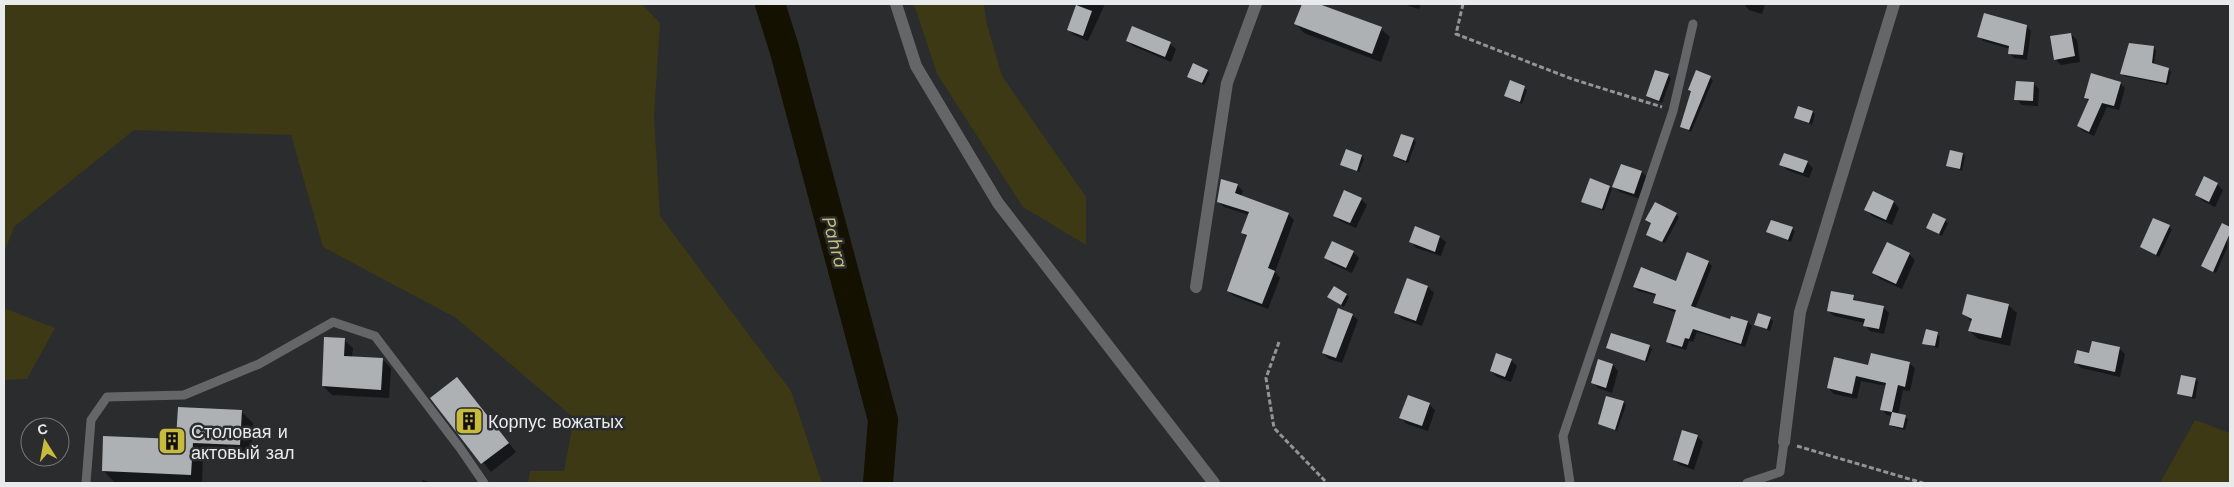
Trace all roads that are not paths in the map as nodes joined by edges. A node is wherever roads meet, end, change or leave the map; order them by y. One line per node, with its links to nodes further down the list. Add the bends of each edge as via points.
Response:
1 (896, 4): 9 (street, via 916,66 998,203)
2 (1256, 4): 5 (street, via 1227,83)
3 (1894, 4): 6 (street, via 1800,312)
4 (1693, 24): 10 (lane, via 1673,111 1563,436)
5 (1196, 287)
6 (1784, 442): 11 (lane, via 1780,472)
7 (86, 483): 8 (lane, via 92,420 107,397 184,395 259,364 333,322 375,336)
8 (484, 483)
9 (1214, 483)
10 (1570, 483)
11 (1747, 483)

